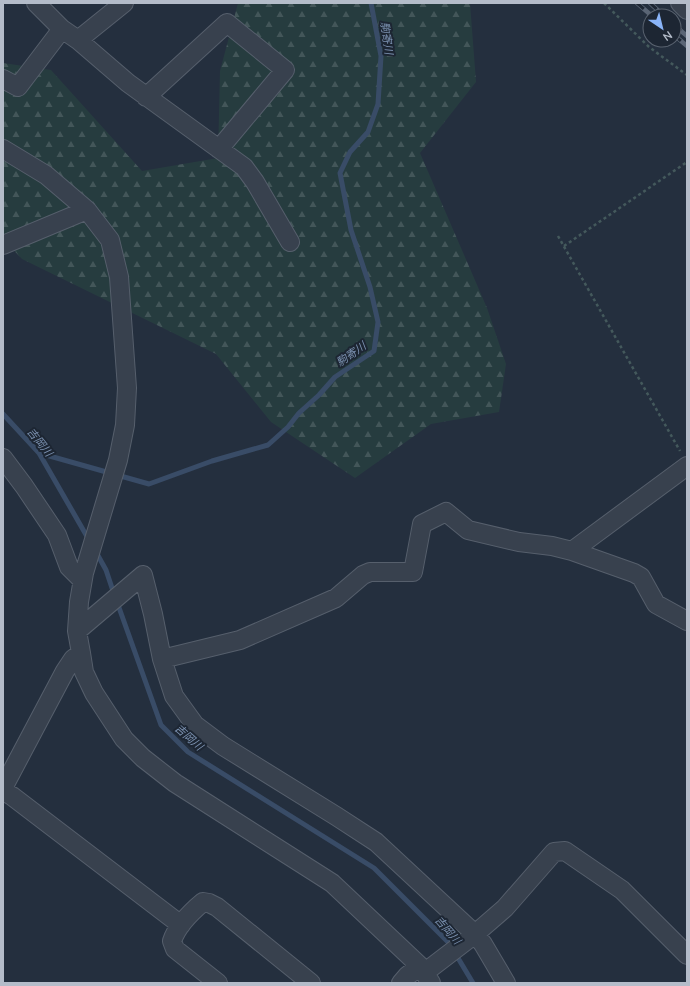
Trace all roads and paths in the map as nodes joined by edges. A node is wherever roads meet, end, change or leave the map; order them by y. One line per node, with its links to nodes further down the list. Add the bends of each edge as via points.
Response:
1 (36, 3): 6 (street)
2 (124, 3): 7 (street)
3 (604, 3): 8 (path, via 649,47)
4 (680, 3): 5 (street)
5 (687, 10)
6 (62, 29): 7 (street); 9 (street, via 18,88)
7 (78, 40): 10 (street)
8 (687, 75)
9 (3, 79)
10 (146, 96): 12 (street); 12 (street, via 228,23 285,70)
11 (3, 149): 14 (street, via 46,176)
12 (219, 149): 16 (street, via 244,167 256,182)
13 (687, 162): 18 (path)
14 (87, 210): 17 (street); 22 (street, via 110,240 119,277 128,388 125,425 118,460)
15 (558, 236): 18 (path)
16 (290, 242)
17 (3, 245)
18 (564, 246): 20 (path)
19 (3, 458): 22 (street, via 57,535 70,567)
20 (685, 462): 21 (street)
21 (572, 551): 23 (street, via 641,577 656,604); 26 (street, via 468,530 446,512 422,524 412,572 370,572 336,598 240,640)
22 (83, 577): 24 (street)
23 (687, 621)
24 (77, 631): 25 (street); 26 (street, via 143,575)
25 (81, 653): 27 (street, via 65,671); 31 (street, via 84,672 94,693 124,739 143,758 175,783 332,883)
26 (162, 659): 29 (street, via 174,696 195,725 223,746 376,842)
27 (3, 790): 28 (street)
28 (181, 926): 32 (street, via 174,933 172,941 175,949); 33 (street, via 203,902 209,903)
29 (471, 936): 30 (street, via 505,908 554,852 565,851 622,890); 31 (street); 35 (street, via 483,944)
30 (687, 955)
31 (428, 971): 34 (street, via 407,976)
32 (218, 983)
33 (311, 983)
34 (401, 983)
35 (506, 983)

